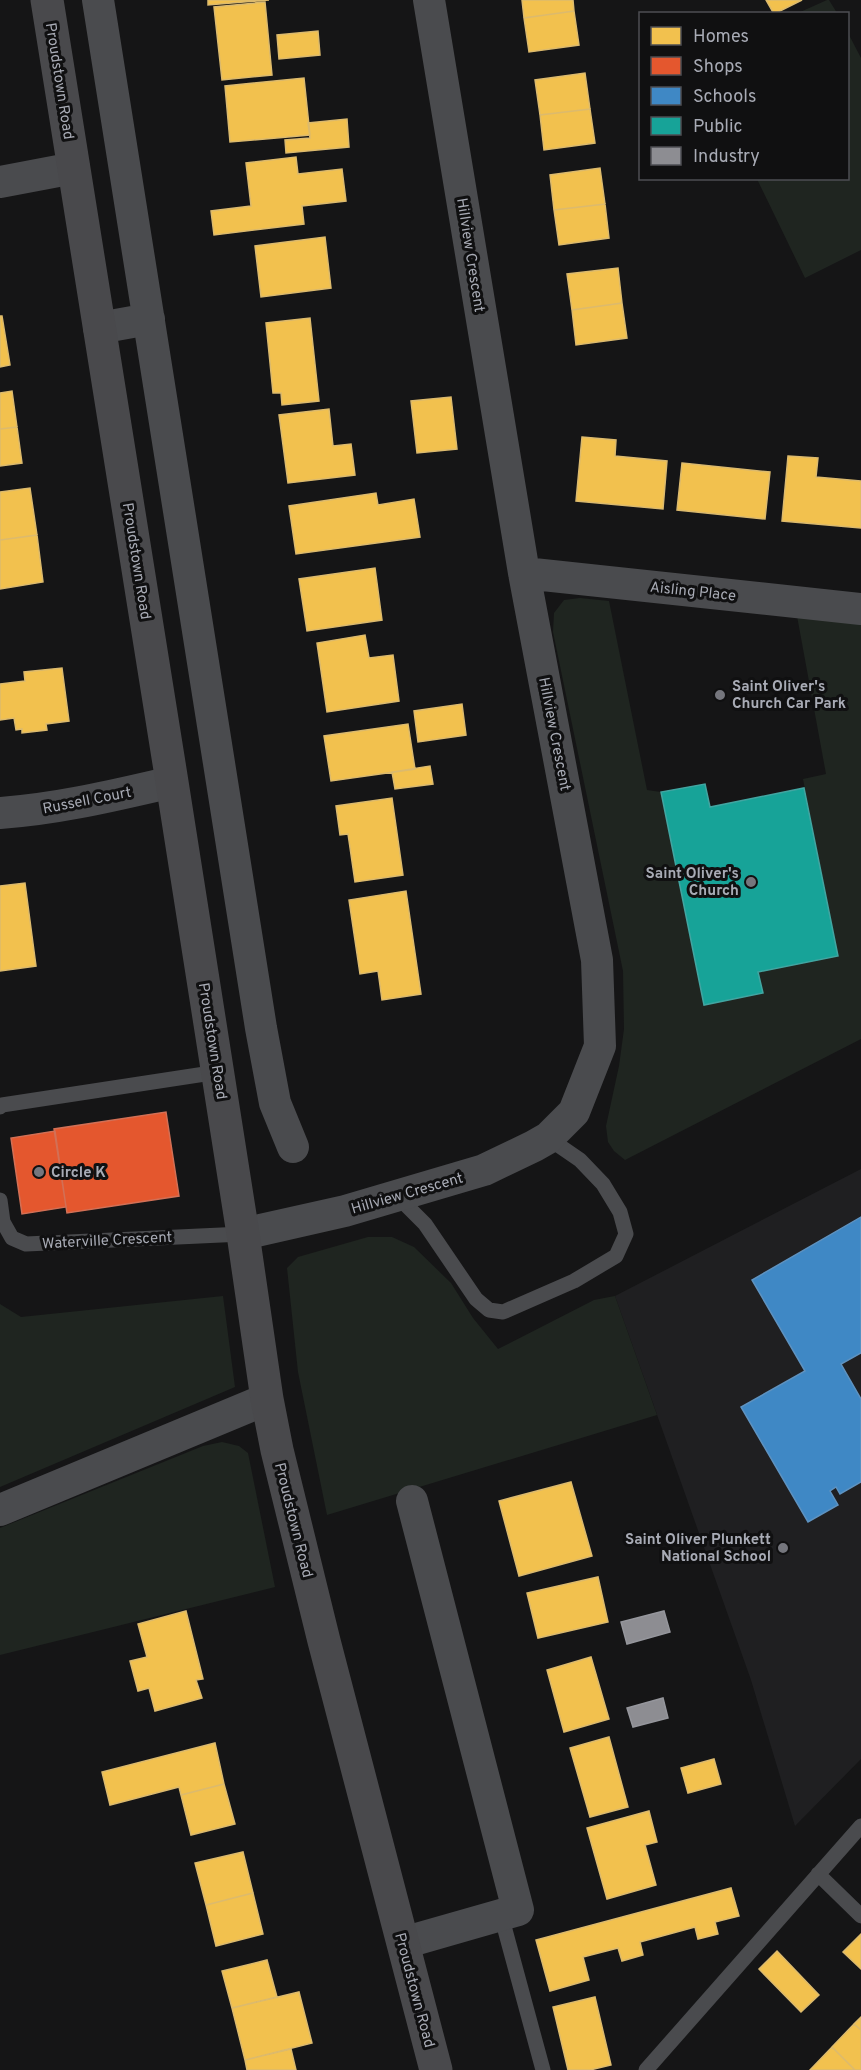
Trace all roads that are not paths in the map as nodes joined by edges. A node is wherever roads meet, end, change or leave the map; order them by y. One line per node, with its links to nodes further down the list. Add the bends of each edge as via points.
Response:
1 (46, 0): 4 (main road, Proudstown Road)
2 (98, 0): 6 (street)
3 (429, 0): 8 (street, Hillview Crescent)
4 (74, 168): 5 (street); 7 (main road, Proudstown Road)
5 (0, 182)
6 (149, 319): 7 (street); 15 (street, via 261,1028 275,1102)
7 (99, 328): 10 (main road, Proudstown Road)
8 (524, 573): 9 (street, Aisling Place); 14 (street, Hillview Crescent, via 597,960 600,1046 574,1112)
9 (861, 609)
10 (172, 782): 11 (street, Russell Court, via 103,799); 12 (main road, Proudstown Road)
11 (0, 813)
12 (218, 1072): 13 (lane); 18 (main road, Proudstown Road)
13 (0, 1107)
14 (548, 1138): 16 (street, Hillview Crescent, via 484,1170); 16 (lane, via 580,1160 603,1184 620,1212 626,1234 616,1256 574,1281 503,1312 489,1310 476,1299 425,1224)
15 (293, 1147)
16 (397, 1196): 18 (street, Hillview Crescent)
17 (0, 1200): 18 (lane, Waterville Crescent, via 3,1222 12,1238 26,1244)
18 (243, 1234): 19 (main road, Proudstown Road)
19 (267, 1399): 21 (street); 26 (main road, Proudstown Road, via 324,1641)
20 (412, 1501): 24 (street, via 518,1910)
21 (0, 1510)
22 (861, 1826): 23 (lane)
23 (818, 1874): 25 (lane); 29 (lane)
24 (501, 1915): 26 (street); 28 (lane)
25 (861, 1916)
26 (403, 1943): 27 (main road, Proudstown Road)
27 (436, 2070)
28 (543, 2070)
29 (646, 2070)

